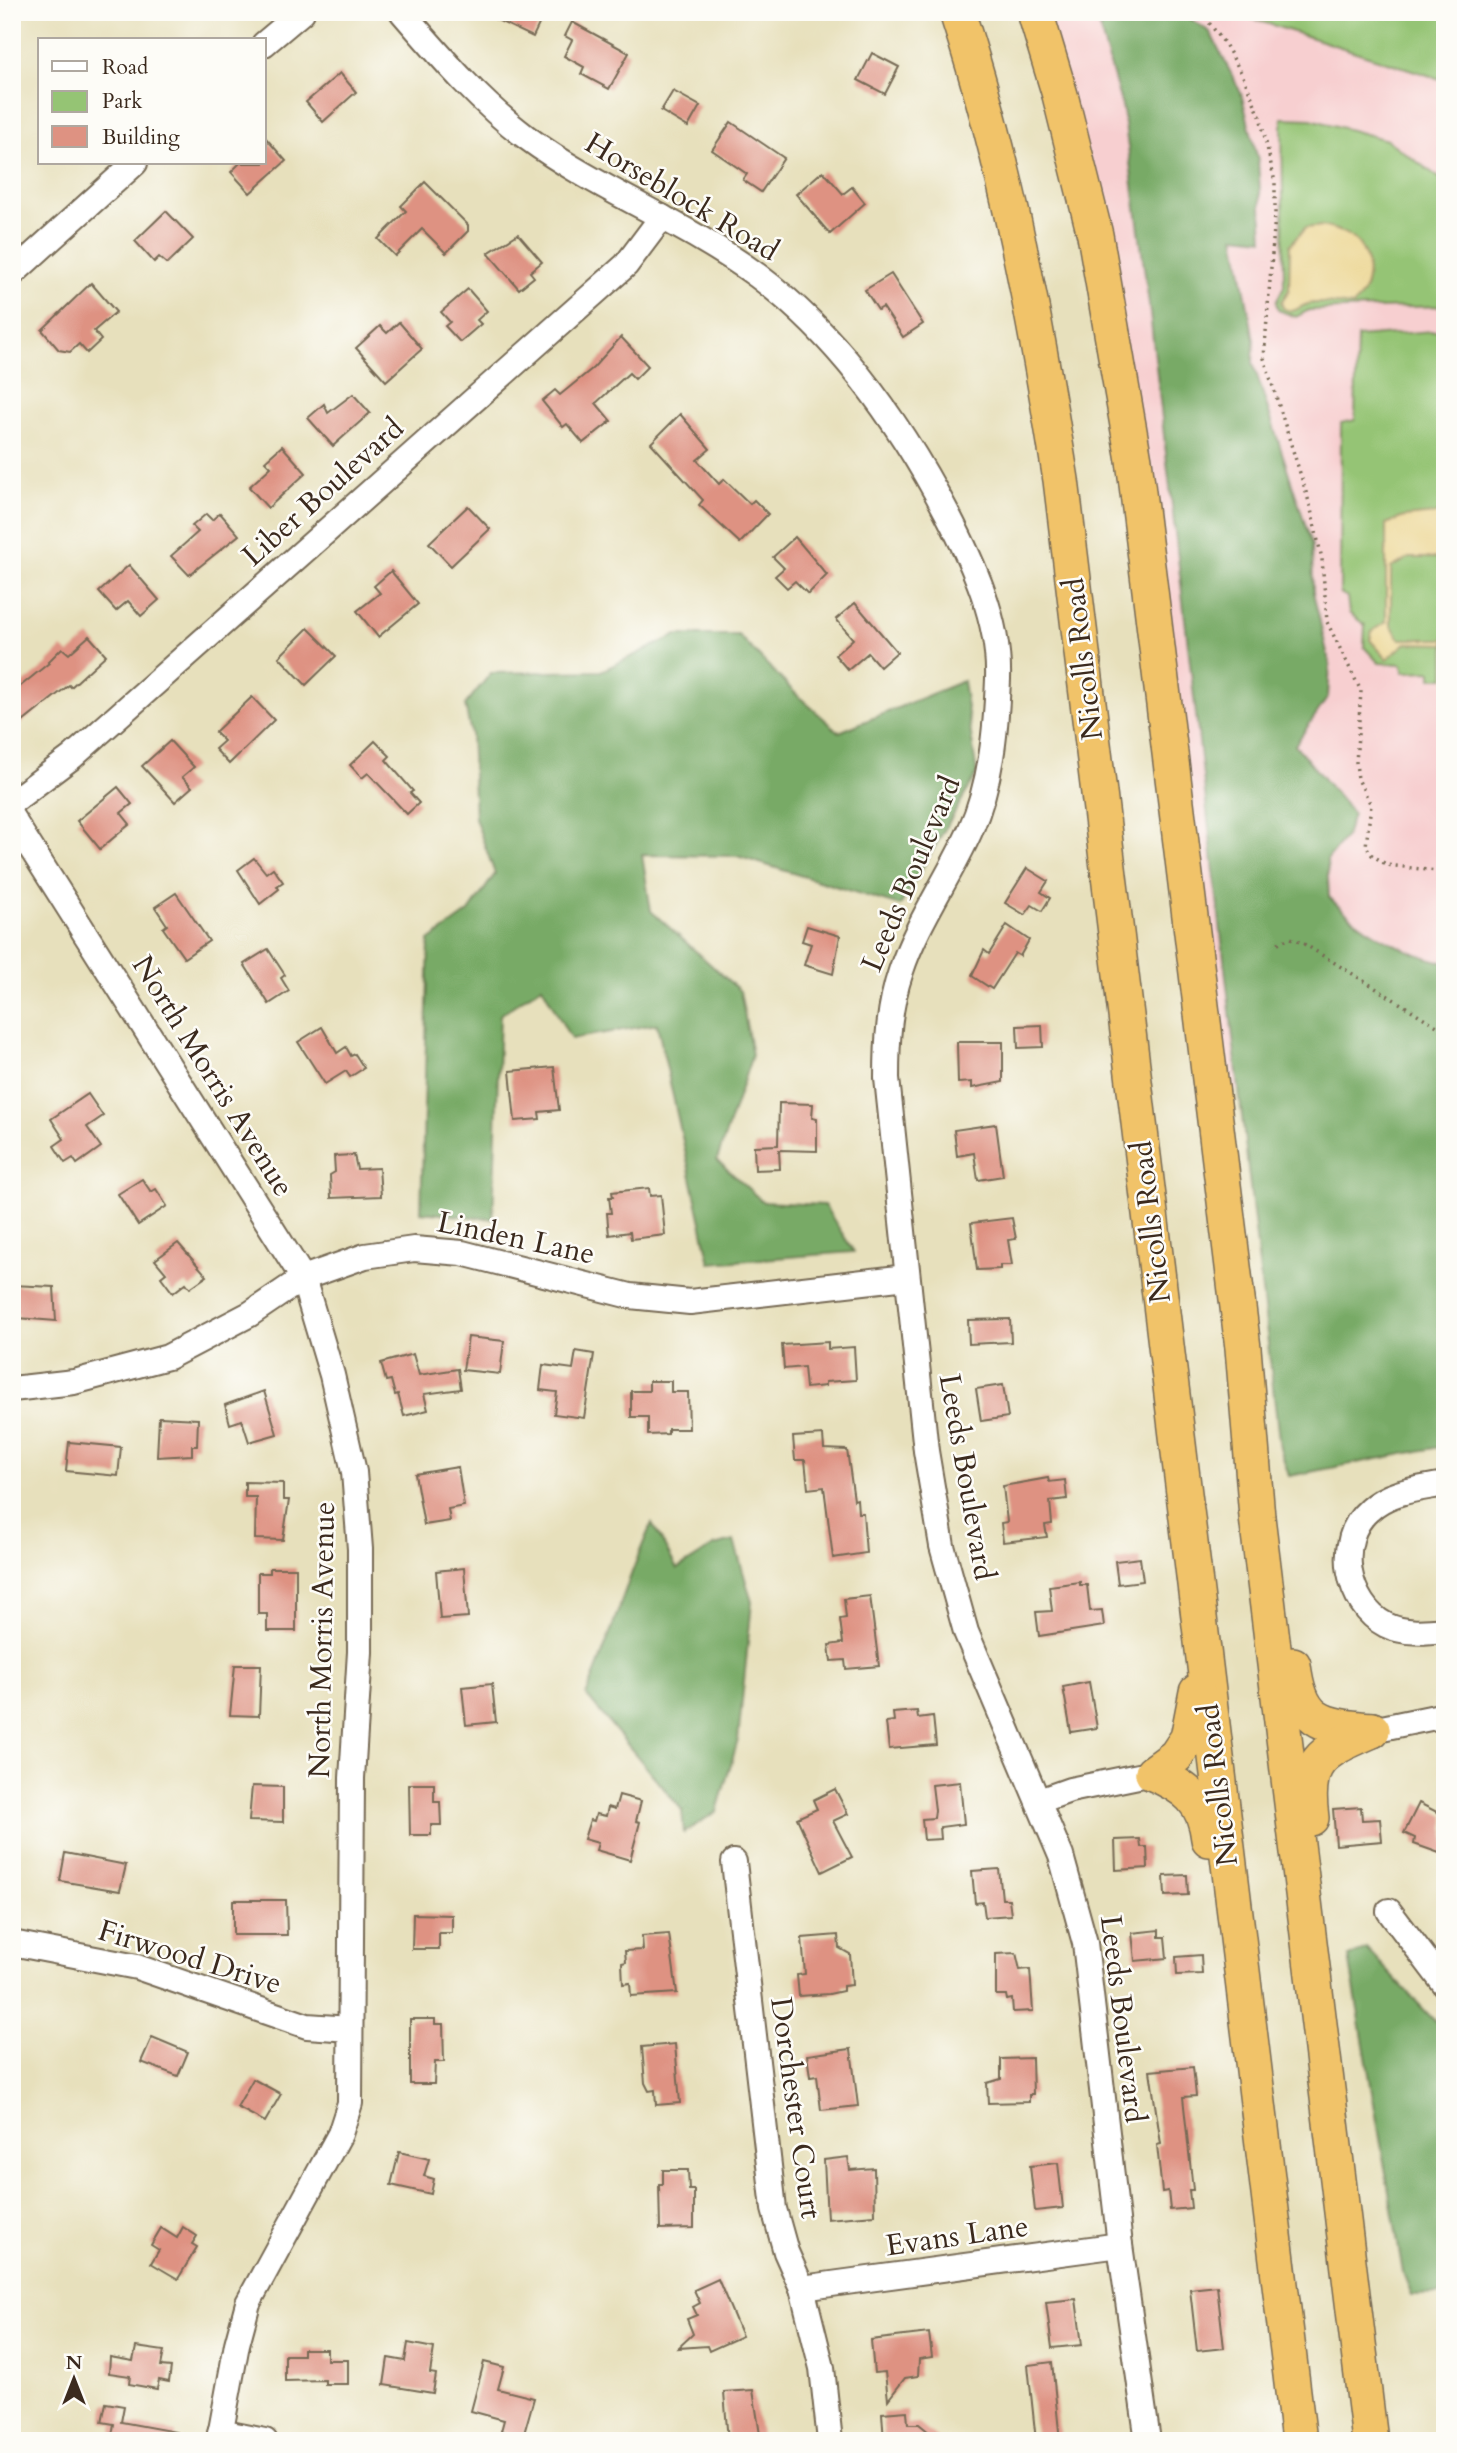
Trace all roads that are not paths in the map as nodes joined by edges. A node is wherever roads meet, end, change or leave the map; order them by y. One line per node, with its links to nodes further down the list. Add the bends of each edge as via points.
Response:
1 (302, 12): 5 (street)
2 (402, 12): 7 (street, Horseblock Road, via 507,122 558,159)
3 (957, 12): 18 (highway, Nicolls Road, via 1018,236 1061,480)
4 (1035, 12): 14 (highway, via 1092,224 1123,388)
5 (266, 42)
6 (134, 164): 8 (street)
7 (662, 217): 9 (street, Horseblock Road, via 761,278 829,341 857,375 913,454 957,531 982,589); 10 (street, Liber Boulevard, via 626,265 72,757)
8 (12, 274)
9 (995, 644): 12 (street, Leeds Boulevard, via 996,722 980,804 901,968 888,1026 887,1078)
10 (12, 802)
11 (12, 818): 13 (street, North Morris Avenue)
12 (907, 1277): 13 (street, Linden Lane, via 690,1303 630,1296 462,1253 414,1249 365,1256); 22 (street, Leeds Boulevard, via 926,1451 955,1595 966,1632)
13 (303, 1278): 15 (street, Linden Lane, via 250,1314 168,1357 74,1382); 28 (street, North Morris Avenue, via 354,1472 359,1549)
14 (1243, 1348): 20 (highway, via 1273,1516 1297,1693 1307,1713 1325,1724); 26 (highway, via 1257,1517)
15 (12, 1389)
16 (1445, 1484): 17 (street, via 1399,1492 1369,1509 1355,1528 1348,1554 1361,1604 1386,1625 1410,1632)
17 (1445, 1630)
18 (1205, 1669): 21 (highway, via 1188,1738 1176,1756); 29 (highway, Nicolls Road)
19 (1445, 1715): 20 (street)
20 (1372, 1730): 26 (highway, via 1334,1747 1317,1764 1308,1782 1316,1858)
21 (1153, 1773): 22 (street); 29 (highway, via 1184,1787 1204,1811 1228,1989)
22 (1039, 1801): 30 (street, Leeds Boulevard, via 1072,1891 1085,1943)
23 (734, 1862): 32 (street, Dorchester Court, via 774,2209)
24 (1388, 1911): 27 (street)
25 (12, 1943): 28 (street, Firwood Drive, via 137,1967 307,2026)
26 (1313, 1972): 31 (highway)
27 (1445, 1985)
28 (349, 2029): 34 (street, North Morris Avenue, via 350,2103 340,2133 248,2303)
29 (1257, 2088): 33 (highway, Nicolls Road)
30 (1120, 2245): 32 (street, Evans Lane); 37 (street, Leeds Boulevard)
31 (1349, 2263): 40 (highway); 41 (highway, via 1377,2362)
32 (802, 2288): 36 (street, Dorchester Court, via 822,2368)
33 (1287, 2340): 38 (highway); 39 (highway, Nicolls Road)
34 (220, 2437): 35 (street)
35 (265, 2441)
36 (830, 2441)
37 (1148, 2441)
38 (1285, 2441)
39 (1299, 2441)
40 (1370, 2441)
41 (1387, 2441)

